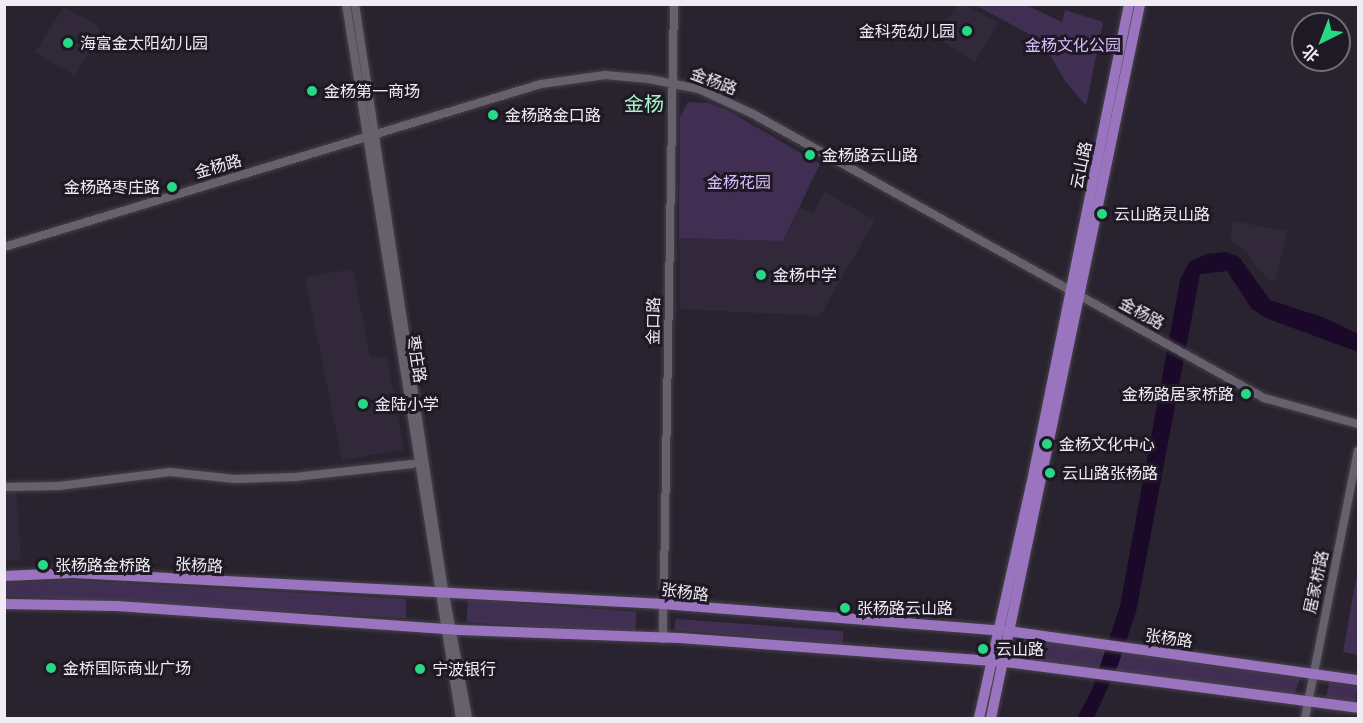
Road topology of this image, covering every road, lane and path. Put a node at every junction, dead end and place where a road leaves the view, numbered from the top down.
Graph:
1 (346, 4) edge
2 (355, 4) edge
3 (674, 4) edge
4 (1129, 4) edge
5 (1140, 4) edge
6 (672, 82) junction
7 (370, 135) junction
8 (4, 247) edge
9 (1075, 293) junction
10 (1359, 424) edge
11 (1359, 451) edge
12 (412, 464) dead end
13 (4, 487) edge
14 (4, 576) edge
15 (441, 591) junction
16 (4, 604) edge
17 (663, 604) junction
18 (449, 629) junction
19 (1004, 632) junction
20 (663, 639) junction
21 (992, 662) junction
22 (1006, 662) junction
23 (1312, 674) junction
24 (1359, 680) edge
25 (1309, 700) junction
26 (1359, 708) edge
27 (460, 718) edge
28 (468, 718) edge
29 (979, 718) edge
30 (991, 718) edge
31 (1305, 718) edge

1 - 7 street, 枣庄路
2 - 7 street, 枣庄路
3 - 6 street, 金口路
4 - 9 main road, 云山路
5 - 9 main road, 云山路
6 - 7 street, 金杨路
6 - 9 street, 金杨路
6 - 17 street, 金口路
7 - 8 street, 金杨路
7 - 15 street, 枣庄路
9 - 10 street, 金杨路
9 - 19 main road, 云山路
11 - 23 street, 居家桥路
12 - 13 street
14 - 15 main road, 张杨路
15 - 17 main road, 张杨路
15 - 18 street, 枣庄路
16 - 18 main road
17 - 19 main road, 张杨路
17 - 20 street, 金口路
18 - 20 main road
18 - 27 street, 枣庄路
18 - 28 street, 枣庄路
19 - 21 main road, 云山路
19 - 22 main road, 云山路
19 - 23 main road, 张杨路
20 - 21 main road
21 - 22 main road
21 - 29 main road, 云山路
22 - 25 main road
22 - 30 main road, 云山路
23 - 24 main road, 张杨路
23 - 25 street, 居家桥路
25 - 26 main road
25 - 31 street, 居家桥路

